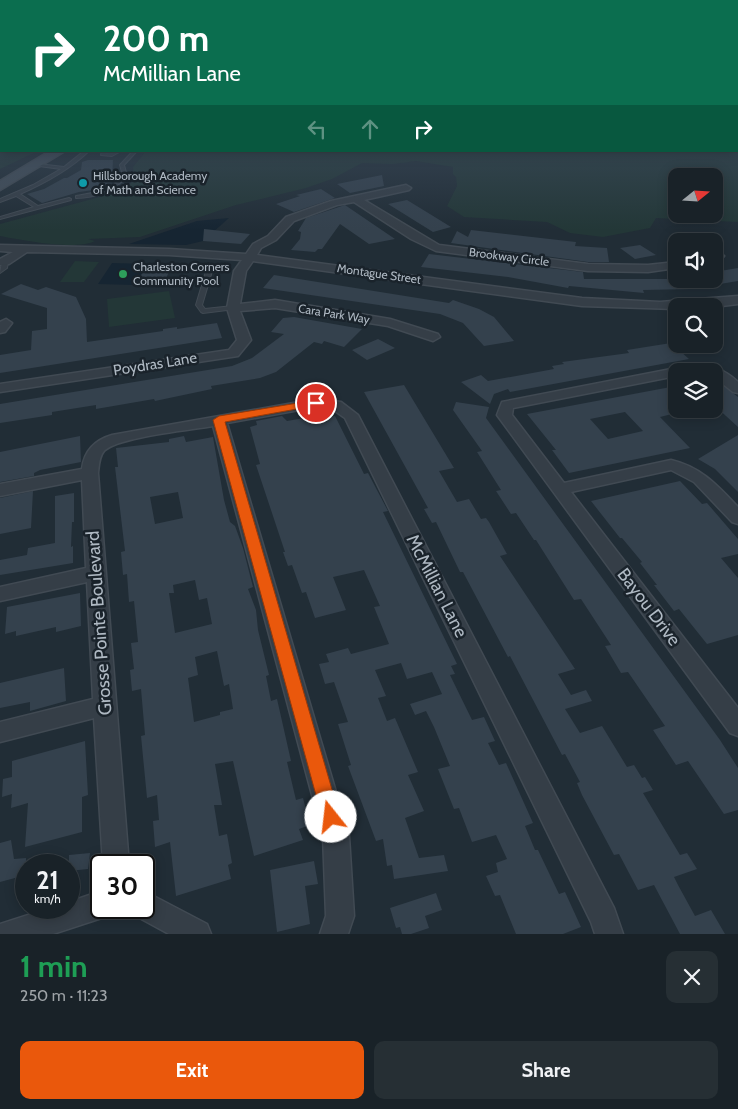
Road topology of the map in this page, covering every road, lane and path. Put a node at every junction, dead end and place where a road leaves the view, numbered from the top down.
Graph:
1 (42, 152) edge
2 (50, 152) edge
3 (57, 152) edge
4 (86, 152) edge
5 (103, 152) edge
6 (116, 152) edge
7 (134, 152) edge
8 (39, 164) junction
9 (63, 168) junction
10 (0, 177) edge
11 (0, 186) edge
12 (406, 188) dead end
13 (18, 194) junction
14 (78, 197) dead end
15 (69, 199) dead end
16 (356, 199) junction
17 (0, 201) edge
18 (38, 208) junction
19 (0, 218) edge
20 (272, 238) junction
21 (0, 242) edge
22 (0, 248) edge
23 (22, 248) junction
24 (249, 257) junction
25 (265, 259) junction
26 (2, 265) edge
27 (668, 266) edge
28 (210, 268) dead end
29 (240, 281) junction
30 (738, 300) edge
31 (233, 308) junction
32 (433, 337) dead end
33 (668, 373) edge
34 (723, 376) edge
35 (0, 388) edge
36 (738, 389) edge
37 (219, 420) junction
38 (160, 430) joint
39 (90, 473) junction
40 (560, 488) junction
41 (0, 490) edge
42 (738, 518) edge
43 (95, 573) junction
44 (0, 594) edge
45 (104, 706) junction
46 (738, 726) edge
47 (0, 732) edge
48 (115, 854) edge
49 (90, 909) edge
50 (155, 911) edge
51 (10, 934) edge
52 (197, 934) edge
53 (334, 934) edge
54 (609, 934) edge

1 - 10 street
2 - 8 street
3 - 8 street
4 - 9 lane
5 - 6 lane
7 - 14 lane
8 - 9 lane
8 - 11 street
9 - 13 lane
12 - 16 street
13 - 17 lane
13 - 18 lane
15 - 18 lane
16 - 20 street
16 - 27 street, Brookway Circle
18 - 19 lane
20 - 24 street
20 - 25 street
21 - 23 street, Montague Street
22 - 23 street, Montague Street
23 - 24 street, Montague Street
23 - 26 street
24 - 25 street, Montague Street
24 - 29 street
25 - 29 street
25 - 30 street, Montague Street
28 - 31 lane
29 - 31 street
31 - 32 street, Cara Park Way
31 - 35 street, Poydras Lane
33 - 40 street, Bayou Drive
34 - 36 street, Bayou Drive
37 - 38 street, McMillian Lane
37 - 53 street
37 - 54 street, McMillian Lane
38 - 39 street, Grosse Pointe Boulevard
39 - 41 street
39 - 43 street, Grosse Pointe Boulevard
40 - 42 street
40 - 46 street, Bayou Drive
43 - 44 street
43 - 45 street, Grosse Pointe Boulevard
45 - 47 street
45 - 48 street, Grosse Pointe Boulevard
49 - 51 street
50 - 52 street

